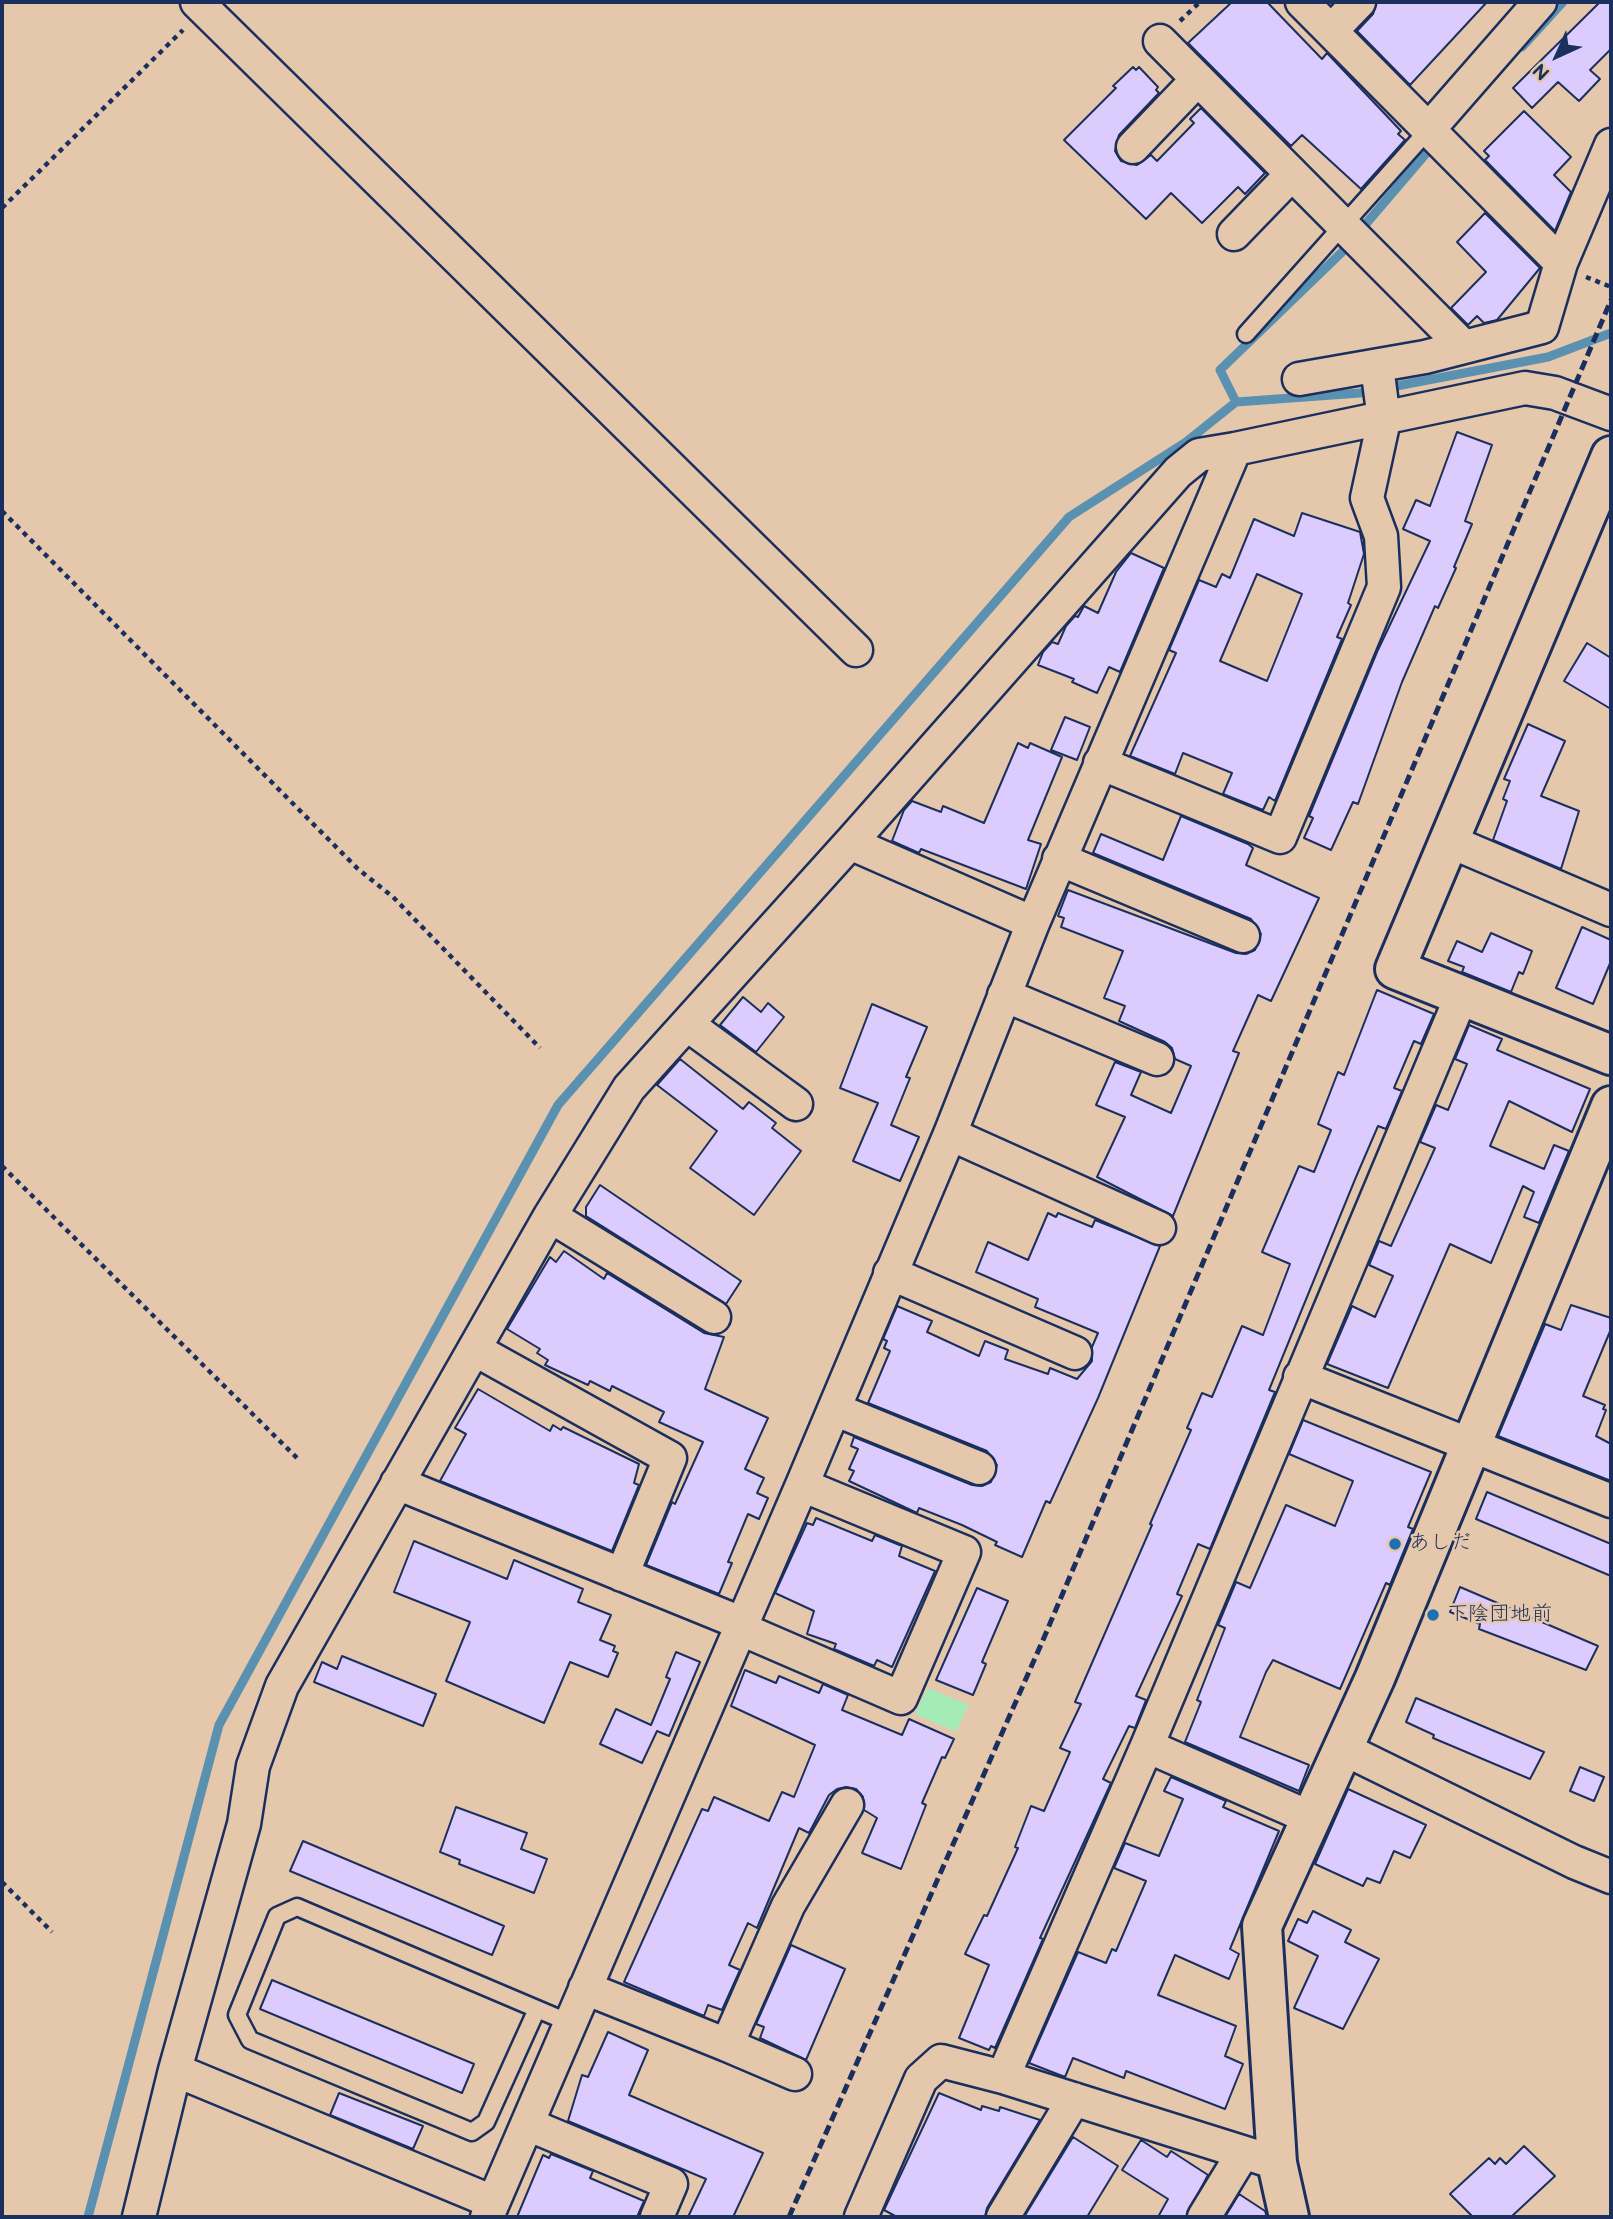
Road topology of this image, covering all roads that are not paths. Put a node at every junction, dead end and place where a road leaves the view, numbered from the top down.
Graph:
1 (1303, 2) edge
2 (1359, 2) edge
3 (1540, 2) edge
4 (201, 5) edge
5 (1331, 31) junction
6 (1160, 41) dead end
7 (1198, 79) junction
8 (1429, 129) junction
9 (1611, 145) edge
10 (1133, 146) dead end
11 (1292, 174) junction
12 (1234, 234) dead end
13 (1353, 236) junction
14 (1575, 270) junction
15 (1246, 334) dead end
16 (1464, 347) junction
17 (1377, 372) junction
18 (1299, 379) dead end
19 (1611, 414) edge
20 (1384, 415) junction
21 (1235, 449) junction
22 (1611, 456) edge
23 (856, 650) dead end
24 (1100, 763) junction
25 (1449, 841) junction
26 (850, 844) junction
27 (1059, 859) junction
28 (1611, 910) edge
29 (1032, 923) junction
30 (1243, 936) dead end
31 (1004, 995) junction
32 (1461, 997) junction
33 (688, 1025) junction
34 (1611, 1055) edge
35 (1157, 1059) dead end
36 (796, 1104) dead end
37 (1611, 1106) edge
38 (950, 1134) junction
39 (550, 1216) junction
40 (1159, 1228) dead end
41 (890, 1273) junction
42 (714, 1317) dead end
43 (474, 1349) junction
44 (1075, 1353) dead end
45 (1300, 1377) junction
46 (834, 1409) junction
47 (1473, 1446) junction
48 (979, 1468) dead end
49 (397, 1483) junction
50 (802, 1485) junction
51 (1611, 1501) edge
52 (622, 1575) junction
53 (740, 1626) junction
54 (1147, 1746) junction
55 (1342, 1748) junction
56 (847, 1805) dead end
57 (1311, 1818) junction
58 (1611, 1877) edge
59 (585, 1988) junction
60 (537, 2009) junction
61 (570, 2023) junction
62 (727, 2045) junction
63 (175, 2070) junction
64 (794, 2074) dead end
65 (1003, 2077) junction
66 (1074, 2099) junction
67 (527, 2124) junction
68 (1260, 2158) junction
69 (490, 2209) edge
70 (139, 2217) edge
71 (657, 2217) edge
72 (861, 2217) edge
73 (1003, 2217) edge
74 (1204, 2217) edge
75 (1289, 2217) edge

1 - 5 street
2 - 5 street
3 - 8 street
4 - 23 street
5 - 8 street
6 - 7 street
7 - 10 street
7 - 11 street
8 - 13 lane
8 - 14 street
9 - 14 street
11 - 12 street
11 - 13 street
13 - 15 lane
13 - 16 street
14 - 16 street
16 - 17 street
17 - 18 street
17 - 20 street
19 - 20 street
20 - 21 street
20 - 24 street
21 - 24 street
21 - 26 street
22 - 25 street
24 - 27 street
25 - 28 street
25 - 32 street
26 - 29 street
26 - 33 street
27 - 29 street
27 - 30 street
29 - 31 street
31 - 35 street
31 - 38 street
32 - 34 street
32 - 45 street
33 - 36 street
33 - 39 street
37 - 47 street
38 - 40 street
38 - 41 street
39 - 42 street
39 - 43 street
41 - 44 street
41 - 46 street
43 - 49 street
43 - 52 street
45 - 47 street
45 - 54 street
46 - 48 street
46 - 50 street
47 - 51 street
47 - 55 street
49 - 52 street
49 - 63 street
50 - 53 street
50 - 53 street
52 - 53 street
53 - 59 street
54 - 57 street
54 - 65 street
55 - 57 street
55 - 58 street
56 - 62 street
57 - 68 street
59 - 61 street
59 - 62 street
60 - 60 lane
60 - 61 lane
61 - 67 street
62 - 64 street
63 - 69 street
63 - 70 street
65 - 66 street
65 - 72 street
66 - 68 street
66 - 73 street
67 - 69 street
67 - 71 street
68 - 74 street
68 - 75 street

